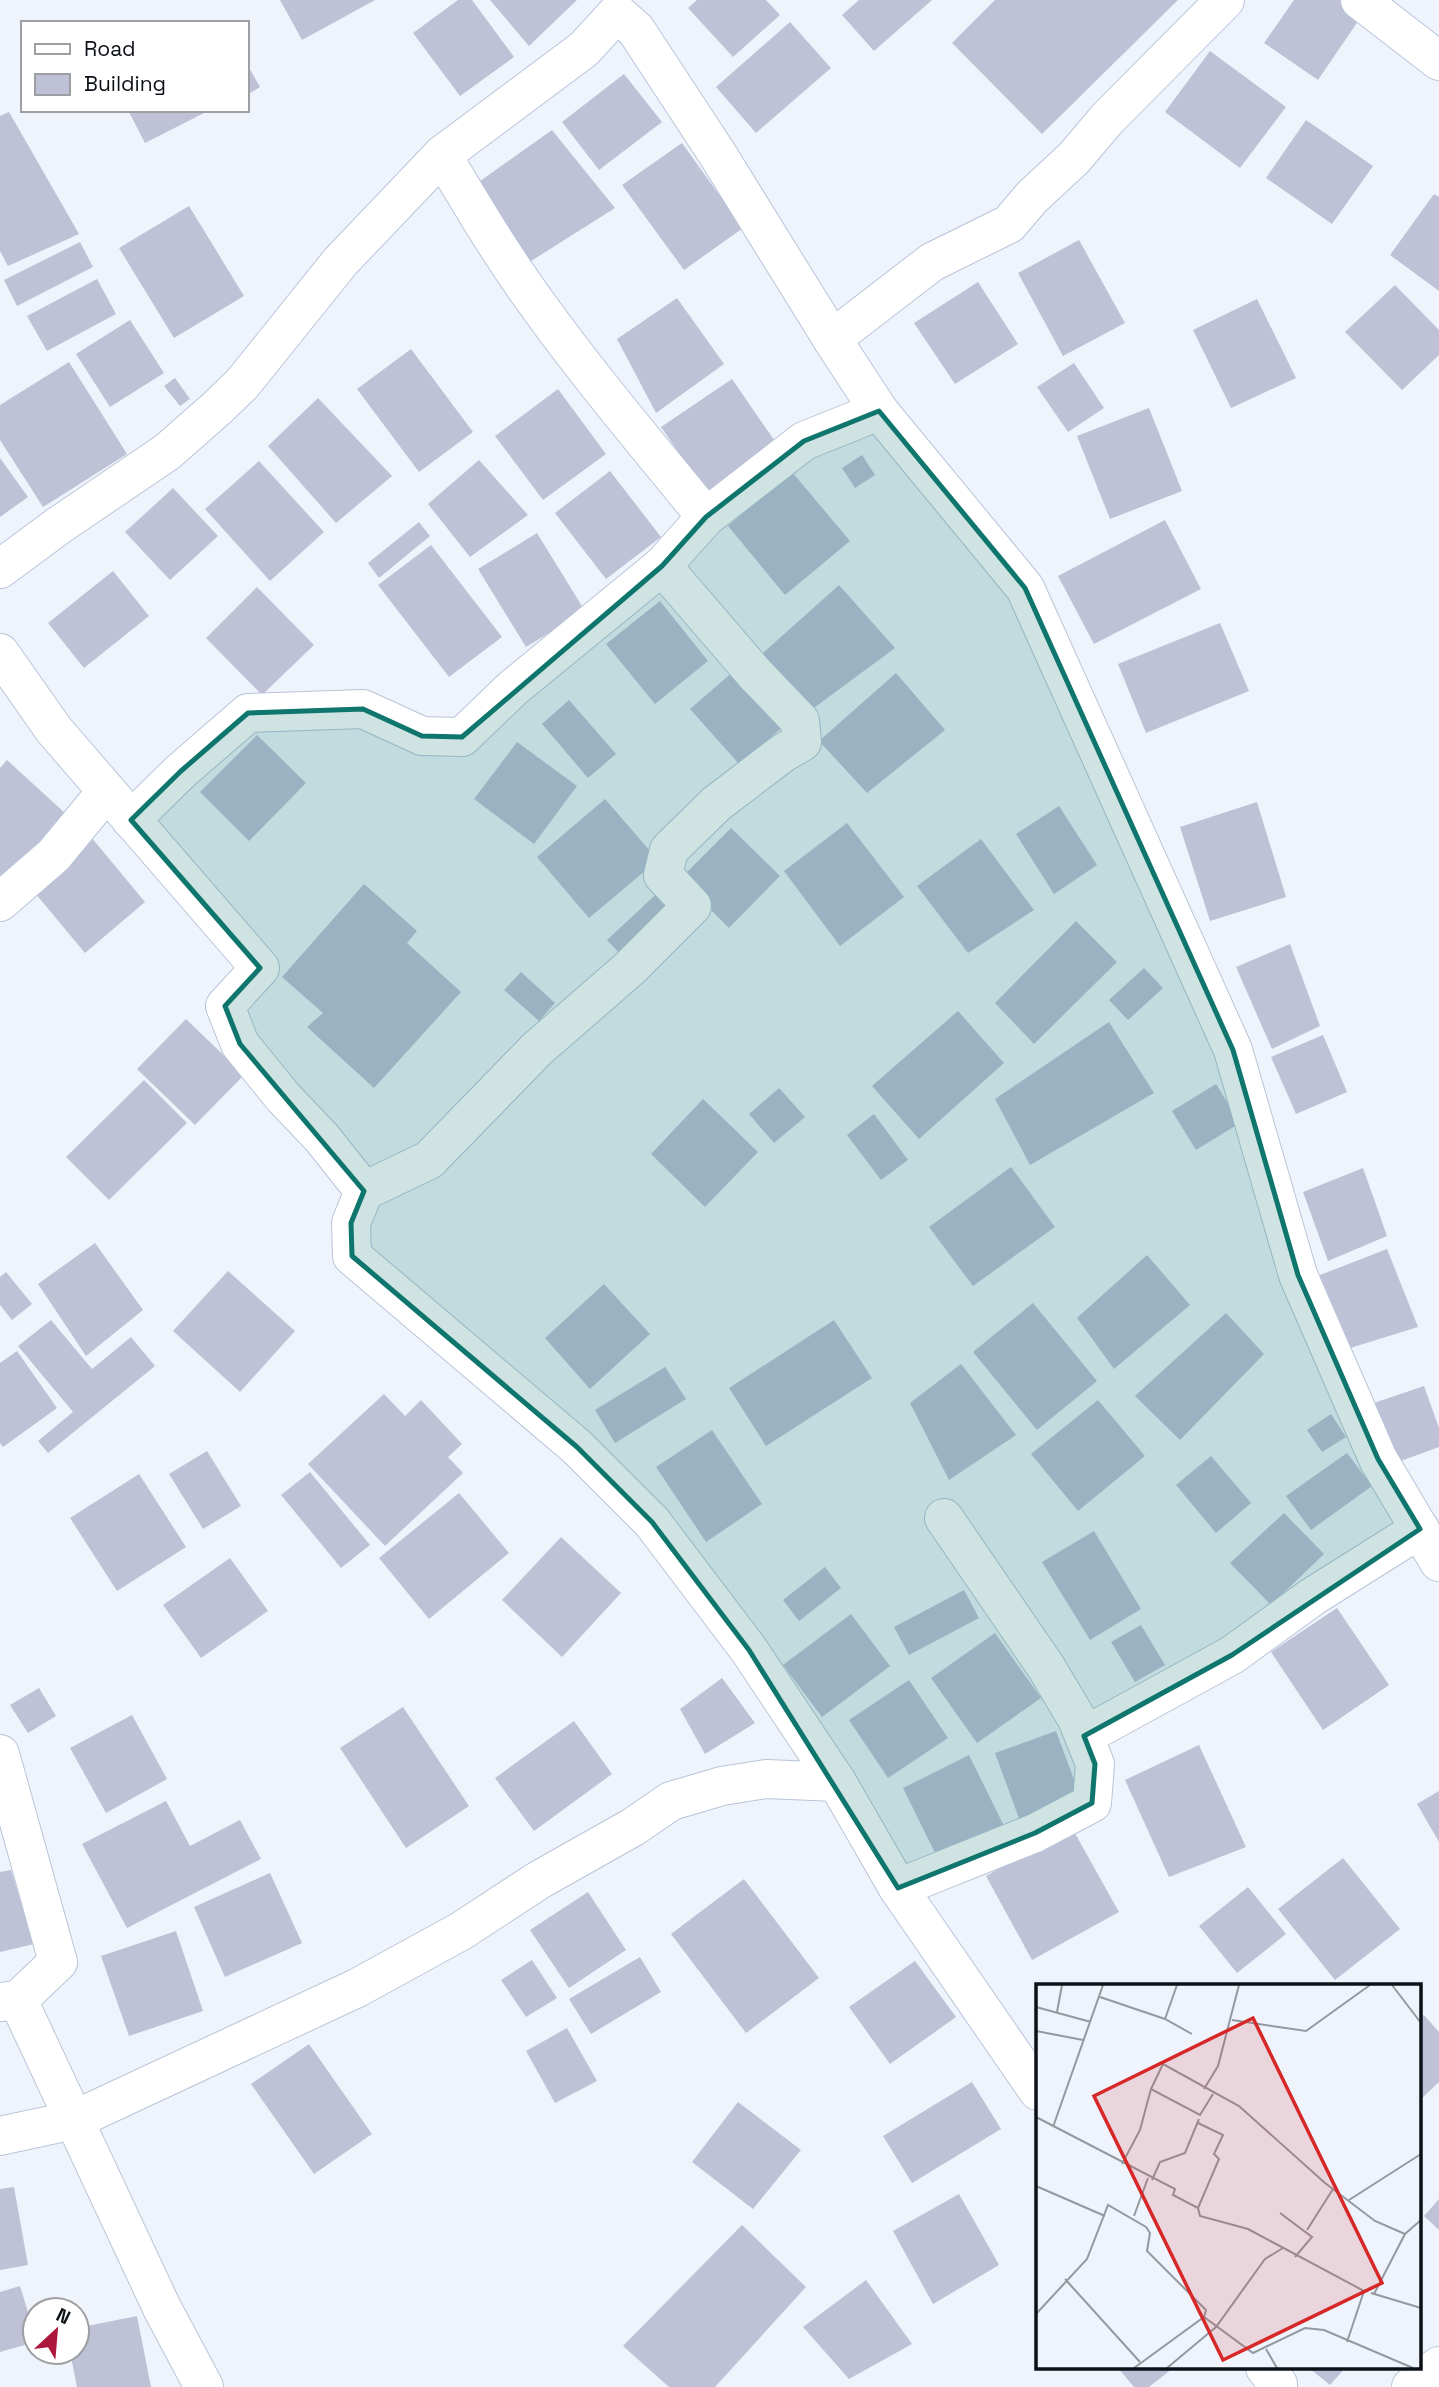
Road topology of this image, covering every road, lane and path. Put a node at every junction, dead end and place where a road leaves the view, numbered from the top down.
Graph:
1 (1225, 0) edge
2 (1360, 0) edge
3 (623, 6) edge
4 (1439, 61) edge
5 (442, 155) junction
6 (832, 339) junction
7 (879, 411) junction
8 (706, 517) junction
9 (662, 566) junction
10 (0, 569) edge
11 (0, 653) edge
12 (106, 792) junction
13 (131, 820) junction
14 (0, 902) edge
15 (364, 1191) junction
16 (944, 1518) dead end
17 (1420, 1529) junction
18 (1439, 1562) edge
19 (1084, 1736) junction
20 (0, 1754) edge
21 (836, 1782) junction
22 (898, 1888) junction
23 (9, 2001) edge
24 (1036, 2088) edge
25 (74, 2120) junction
26 (0, 2136) edge
27 (1439, 2366) edge
28 (204, 2387) edge
29 (1411, 2387) edge

1 - 6 street
2 - 4 street
3 - 5 street
3 - 6 street
5 - 8 street
5 - 10 street
6 - 7 street
7 - 8 street
7 - 17 street
8 - 9 street
9 - 13 street
9 - 15 street
11 - 12 street
12 - 13 street
12 - 14 street
13 - 15 street
15 - 21 street
16 - 19 street
17 - 18 street
17 - 19 street
19 - 22 street
20 - 23 street
21 - 22 street
21 - 25 street
22 - 24 street
23 - 25 street
25 - 26 street
25 - 28 street
27 - 29 street

